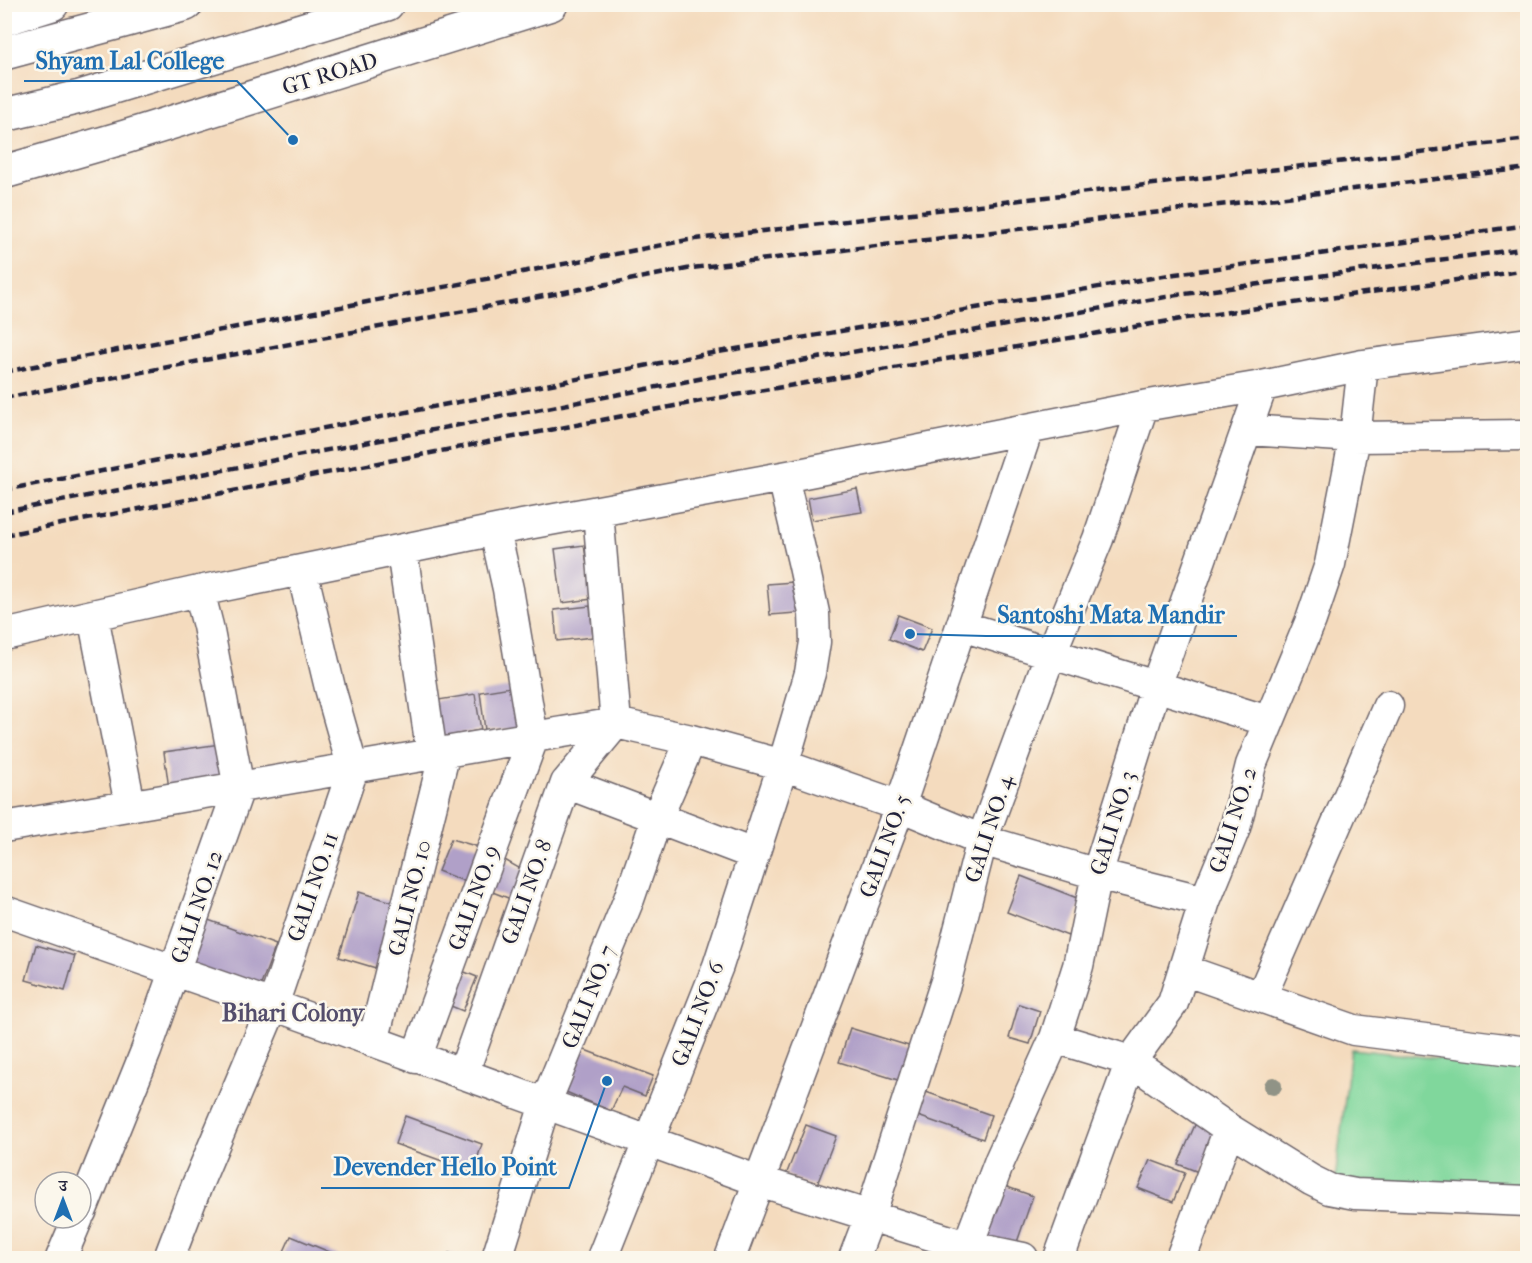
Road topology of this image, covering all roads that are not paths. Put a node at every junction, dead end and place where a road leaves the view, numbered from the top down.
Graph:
1 (52, 4) edge
2 (186, 4) edge
3 (387, 4) edge
4 (551, 4) edge
5 (4, 19) edge
6 (4, 53) edge
7 (4, 115) edge
8 (4, 172) edge
9 (1527, 343) edge
10 (1363, 365) junction
11 (1262, 386) junction
12 (1143, 406) junction
13 (1028, 429) junction
14 (1247, 430) junction
15 (1527, 435) edge
16 (1355, 437) junction
17 (783, 477) junction
18 (597, 512) junction
19 (495, 531) junction
20 (402, 551) junction
21 (302, 571) junction
22 (199, 591) junction
23 (93, 616) junction
24 (962, 626) junction
25 (4, 635) edge
26 (1050, 655) junction
27 (1156, 686) junction
28 (1388, 706) dead end
29 (1268, 721) junction
30 (616, 723) junction
31 (532, 738) junction
32 (691, 740) junction
33 (438, 754) junction
34 (783, 765) junction
35 (353, 769) junction
36 (566, 783) junction
37 (239, 788) junction
38 (130, 805) junction
39 (900, 806) junction
40 (657, 818) junction
41 (4, 827) edge
42 (982, 840) junction
43 (753, 854) junction
44 (1097, 874) junction
45 (1205, 901) junction
46 (4, 911) edge
47 (1184, 970) junction
48 (175, 971) junction
49 (1261, 997) junction
50 (273, 1005) junction
51 (1055, 1038) junction
52 (373, 1042) junction
53 (1527, 1052) edge
54 (416, 1058) junction
55 (1131, 1061) junction
56 (463, 1074) junction
57 (545, 1104) junction
58 (1229, 1129) junction
59 (648, 1141) junction
60 (759, 1181) junction
61 (93, 1182) edge
62 (1527, 1201) edge
63 (870, 1216) junction
64 (73, 1230) edge
65 (964, 1252) edge
66 (61, 1258) edge
67 (169, 1258) edge
68 (497, 1258) edge
69 (602, 1258) edge
70 (730, 1258) edge
71 (854, 1258) edge
72 (1023, 1258) edge
73 (1059, 1258) edge
74 (1180, 1258) edge

1 - 5 main road
2 - 6 main road
3 - 7 main road
4 - 8 main road, GT ROAD
9 - 10 street
10 - 11 street
10 - 16 street, GALI NO. 2
11 - 12 street
11 - 14 street, GALI NO. 3
12 - 13 street
12 - 26 street, GALI NO. 4
13 - 17 street
13 - 24 street, GALI NO. 5
14 - 16 street
14 - 27 street, GALI NO. 3
15 - 16 street
16 - 29 street, GALI NO. 2
17 - 18 street
17 - 34 street, GALI NO. 6
18 - 19 street
18 - 30 street
19 - 20 street
19 - 31 street
20 - 21 street
20 - 33 street
21 - 22 street
21 - 35 street
22 - 23 street
22 - 37 street
23 - 25 street
23 - 38 street
24 - 26 street
24 - 39 street, GALI NO. 5
26 - 27 street
26 - 42 street, GALI NO. 4
27 - 29 street
27 - 44 street, GALI NO. 3
28 - 49 street
29 - 45 street, GALI NO. 2
30 - 31 street
30 - 32 street
30 - 36 street, GALI NO. 8
31 - 33 street
31 - 54 street, GALI NO. 9
32 - 34 street
32 - 40 street, GALI NO. 7
33 - 35 street
33 - 52 street, GALI NO. 10
34 - 39 street
34 - 43 street, GALI NO. 6
35 - 37 street
35 - 50 street, GALI NO. 11
36 - 40 street
36 - 56 street, GALI NO. 8
37 - 38 street
37 - 48 street, GALI NO. 12
38 - 41 street
39 - 42 street
39 - 60 street, GALI NO. 5
40 - 43 street
40 - 57 street, GALI NO. 7
42 - 44 street
42 - 63 street, GALI NO. 4
43 - 59 street, GALI NO. 6
44 - 45 street
44 - 51 street, GALI NO. 3
45 - 47 street, GALI NO. 2
46 - 48 street
47 - 49 street
47 - 55 street, GALI NO. 2
48 - 50 street
48 - 61 street, GALI NO. 12
49 - 53 street
50 - 52 street
50 - 67 street, GALI NO. 11
51 - 55 street
51 - 65 street, GALI NO. 3
52 - 54 street
54 - 56 street
55 - 58 street
55 - 73 street, GALI NO. 2
56 - 57 street
57 - 59 street
57 - 68 street, GALI NO. 7
58 - 62 street
58 - 74 street
59 - 60 street
59 - 69 street, GALI NO. 6
60 - 63 street
60 - 70 street, GALI NO. 5
63 - 65 street
63 - 71 street, GALI NO. 4
64 - 66 street
65 - 72 street

